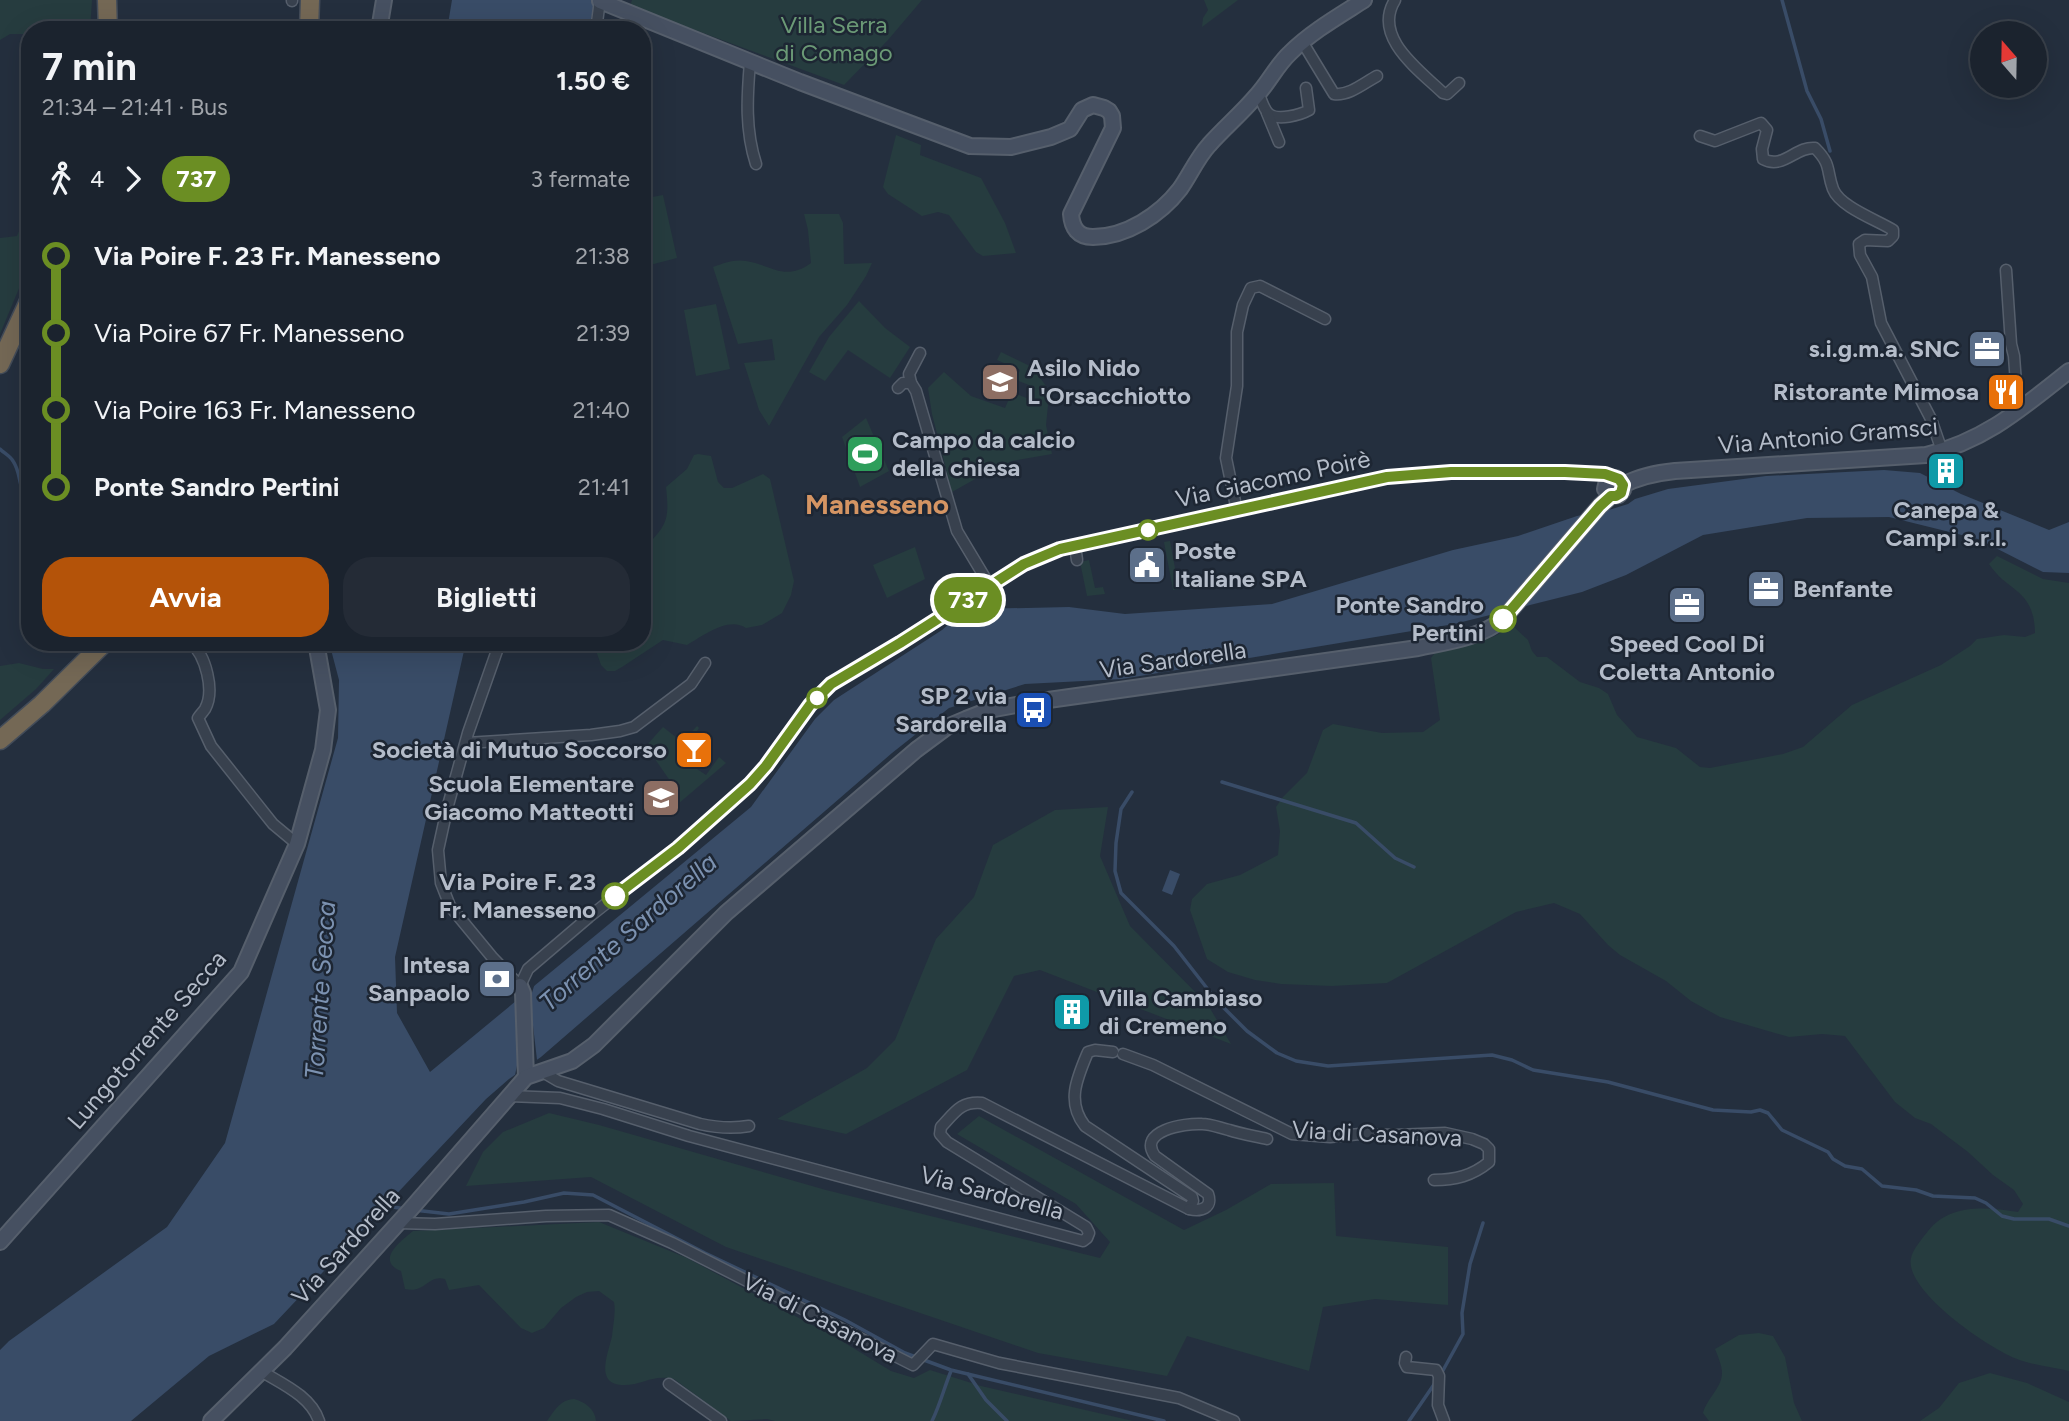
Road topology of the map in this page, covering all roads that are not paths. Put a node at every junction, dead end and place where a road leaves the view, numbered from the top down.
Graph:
1 (107, 0) edge
2 (310, 0) edge
3 (384, 0) edge
4 (600, 0) edge
5 (1363, 0) edge
6 (1395, 0) edge
7 (108, 21) edge
8 (309, 21) edge
9 (380, 21) edge
10 (597, 21) edge
11 (1303, 43) junction
12 (751, 62) junction
13 (1377, 76) dead end
14 (1458, 83) dead end
15 (1306, 88) dead end
16 (1259, 94) junction
17 (1267, 113) junction
18 (1700, 136) dead end
19 (1279, 142) dead end
20 (756, 164) dead end
21 (2006, 270) dead end
22 (21, 318) edge
23 (1325, 319) dead end
24 (920, 353) dead end
25 (0, 364) edge
26 (2069, 371) edge
27 (911, 383) junction
28 (898, 388) dead end
29 (2018, 411) junction
30 (1942, 451) junction
31 (1675, 471) joint
32 (1618, 481) junction
33 (1237, 511) junction
34 (1075, 546) junction
35 (1077, 560) dead end
36 (990, 586) junction
37 (96, 651) edge
38 (198, 651) edge
39 (318, 651) edge
40 (497, 651) edge
41 (705, 663) dead end
42 (0, 740) edge
43 (466, 743) junction
44 (297, 844) junction
45 (521, 989) junction
46 (531, 1072) junction
47 (509, 1096) junction
48 (749, 1126) dead end
49 (1267, 1139) dead end
50 (1434, 1180) dead end
51 (1189, 1209) junction
52 (398, 1223) junction
53 (0, 1242) edge
54 (1406, 1357) dead end
55 (261, 1371) junction
56 (669, 1384) dead end
57 (211, 1421) edge
58 (319, 1421) edge
59 (721, 1421) edge
60 (1234, 1421) edge
61 (1444, 1421) edge

1 - 7 highway
2 - 8 highway
3 - 9 main road
4 - 10 street
4 - 12 main road
5 - 11 main road
6 - 14 street
11 - 13 street
11 - 16 main road
12 - 16 main road
12 - 20 street
15 - 17 street
16 - 17 street
17 - 19 street
18 - 30 street
21 - 29 street
22 - 25 highway
23 - 33 street
24 - 27 street
26 - 29 main road, Via Antonio Gramsci
27 - 28 street
27 - 36 street
29 - 30 main road, Via Antonio Gramsci
30 - 31 main road, Via Antonio Gramsci
31 - 32 main road, Via Giacomo Poirè
32 - 33 street, Via Giacomo Poirè
32 - 46 main road, Via Sardorella
33 - 34 street, Via Giacomo Poirè
34 - 35 street
34 - 36 street, Via Giacomo Poirè
36 - 45 street, Via Giacomo Poirè
37 - 42 highway
38 - 44 street
39 - 44 main road, Lungotorrente Secca
40 - 43 street
41 - 43 street
43 - 45 street
44 - 53 main road, Lungotorrente Secca
45 - 46 main road
46 - 47 main road, Via Sardorella
46 - 48 street
47 - 51 street, Via Sardorella
47 - 52 main road, Via Sardorella
49 - 51 street
50 - 51 street, Via di Casanova
52 - 55 main road, Via Sardorella
52 - 60 street, Via di Casanova
54 - 61 street
55 - 57 main road, Via Sardorella
55 - 58 street
56 - 59 street

